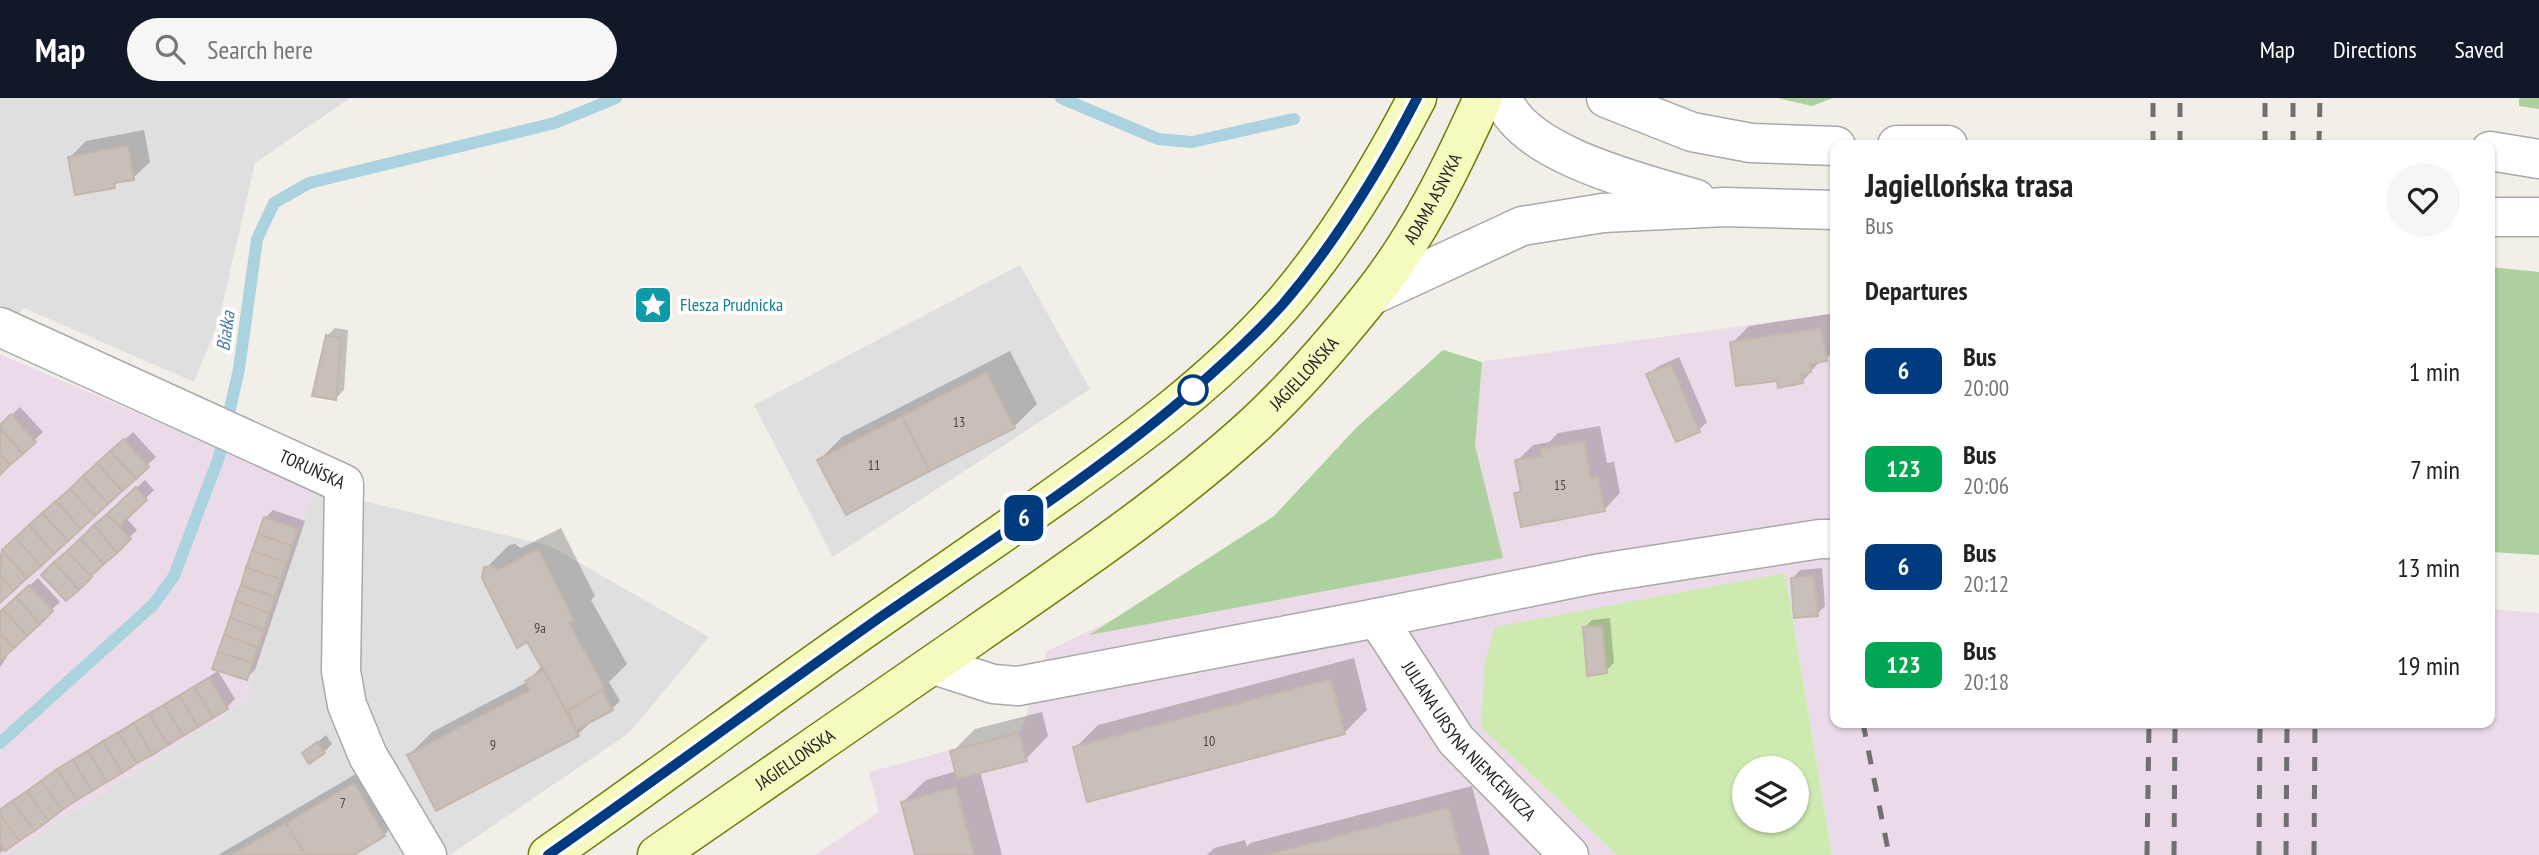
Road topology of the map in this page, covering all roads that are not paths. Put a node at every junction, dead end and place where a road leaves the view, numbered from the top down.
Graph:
1 (1417, 98) edge
2 (1483, 98) edge
3 (1503, 98) edge
4 (1606, 98) edge
5 (1641, 107) edge
6 (1830, 146) edge
7 (2495, 152) edge
8 (2539, 159) edge
9 (1725, 207) junction
10 (1830, 209) edge
11 (2495, 217) edge
12 (2539, 217) edge
13 (1371, 296) junction
14 (0, 327) edge
15 (1830, 539) edge
16 (1377, 618) junction
17 (934, 665) junction
18 (426, 855) edge
19 (548, 855) edge
20 (657, 855) edge
21 (1569, 855) edge

1 - 19 main road
2 - 13 main road, ADAMA ASNYKA
3 - 9 street, JAGIELLOŃSKA
4 - 5 street
5 - 6 street
7 - 8 street
9 - 10 street, JAGIELLOŃSKA
9 - 13 street, JAGIELLOŃSKA
11 - 12 street
13 - 17 main road, JAGIELLOŃSKA
14 - 18 street, TORUŃSKA
15 - 16 street
16 - 17 street
16 - 21 street, JULIANA URSYNA NIEMCEWICZA
17 - 20 main road, JAGIELLOŃSKA

